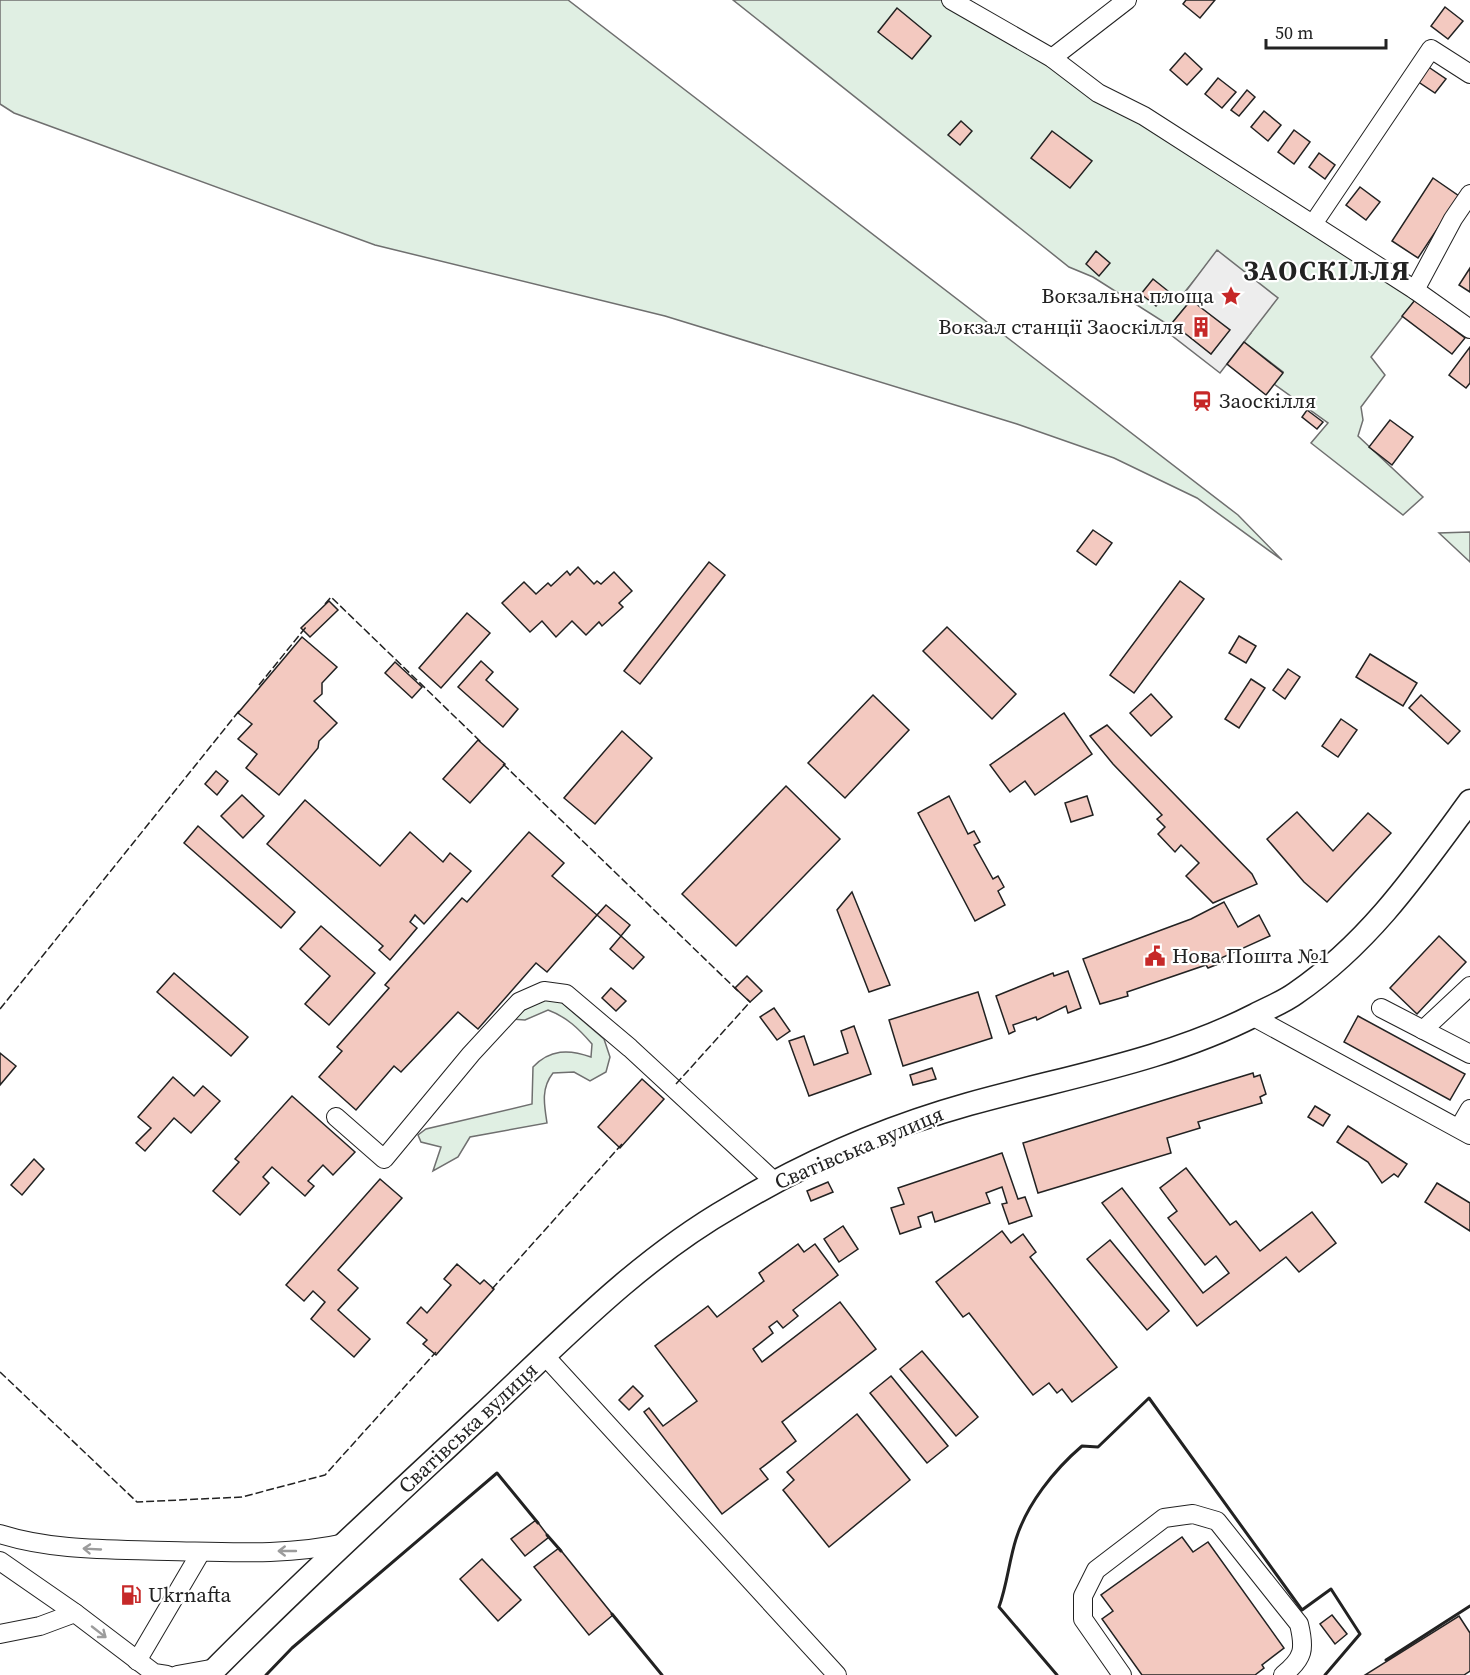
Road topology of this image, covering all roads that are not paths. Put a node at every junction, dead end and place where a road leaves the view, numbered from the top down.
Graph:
1 (951, 0) edge
2 (1127, 0) edge
3 (1052, 58) junction
4 (1470, 74) edge
5 (1470, 194) edge
6 (1313, 224) junction
7 (1415, 290) junction
8 (1470, 329) edge
9 (1468, 803) edge
10 (1470, 986) edge
11 (1381, 1008) dead end
12 (1252, 1016) junction
13 (1423, 1030) junction
14 (1470, 1054) edge
15 (1470, 1109) edge
16 (336, 1117) dead end
17 (1464, 1131) edge
18 (775, 1182) junction
19 (545, 1356) junction
20 (0, 1534) edge
21 (345, 1543) junction
22 (201, 1552) junction
23 (0, 1561) edge
24 (75, 1613) junction
25 (0, 1634) edge
26 (137, 1661) junction
27 (213, 1672) edge
28 (167, 1675) edge
29 (177, 1675) edge
30 (837, 1675) edge
31 (1122, 1675) edge
32 (1283, 1675) edge

1 - 3 street
2 - 3 street
3 - 6 street
4 - 6 street
5 - 7 street
6 - 7 street
7 - 8 street
9 - 12 main road, Сватівська вулиця
10 - 13 street
11 - 13 street
12 - 17 street
12 - 18 main road, Сватівська вулиця
13 - 14 street
15 - 17 street
16 - 18 street
18 - 19 main road, Сватівська вулиця
19 - 21 main road, Сватівська вулиця
19 - 30 street
22 -> 20 street
21 -> 22 street
21 - 27 main road, Сватівська вулиця
22 - 26 street
23 - 24 street
24 - 25 street
24 -> 26 street
26 - 28 street
27 - 29 street
31 - 32 street

